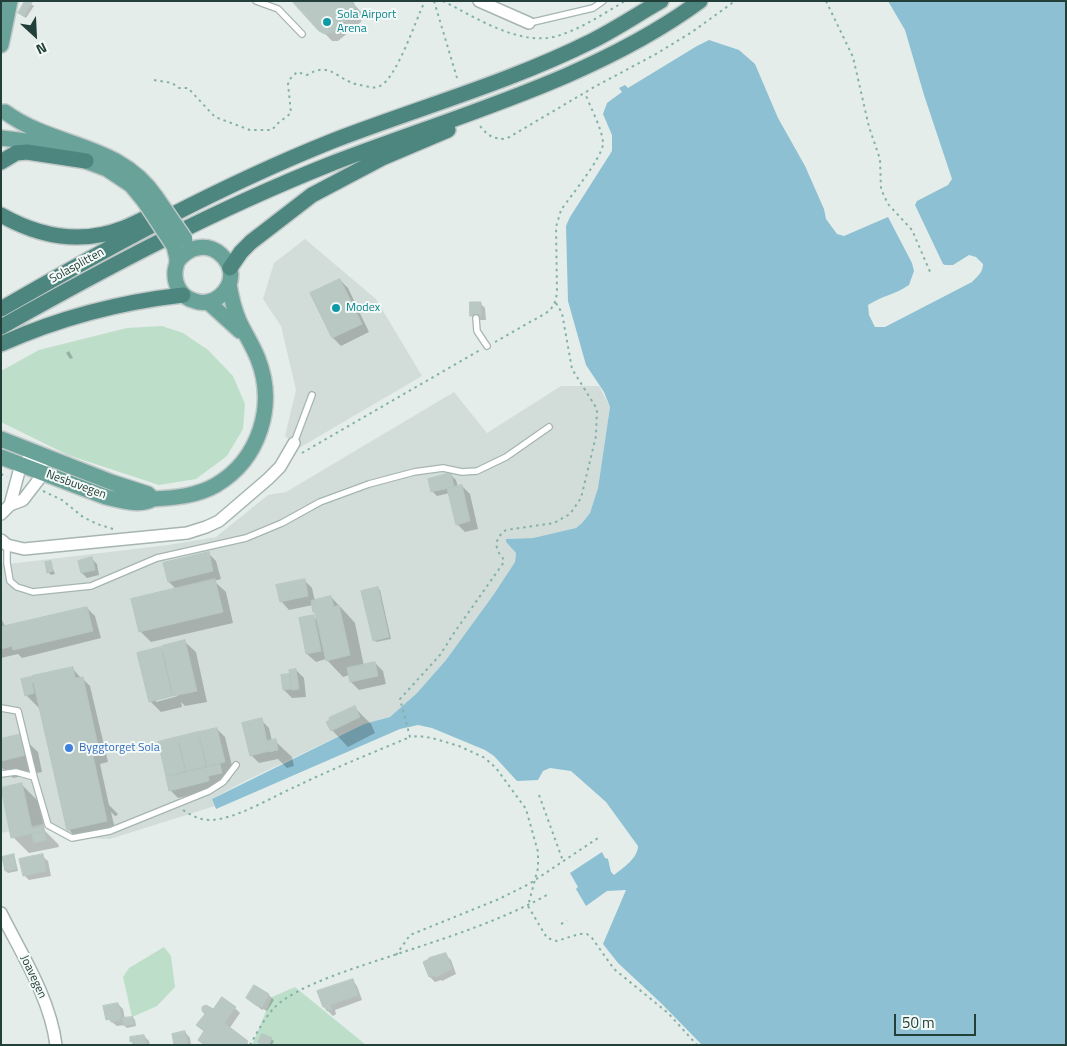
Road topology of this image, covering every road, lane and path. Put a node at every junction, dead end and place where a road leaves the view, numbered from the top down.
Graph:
1 (10, 1) edge
2 (256, 1) edge
3 (425, 1) edge
4 (434, 1) edge
5 (479, 1) edge
6 (603, 1) edge
7 (661, 1) edge
8 (700, 1) edge
9 (735, 1) edge
10 (826, 1) edge
11 (529, 23) joint
12 (302, 34) dead end
13 (1, 44) edge
14 (457, 78) dead end
15 (154, 80) dead end
16 (531, 90) junction
17 (584, 93) junction
18 (3, 108) edge
19 (480, 126) dead end
20 (1, 132) edge
21 (1, 138) edge
22 (1, 162) edge
23 (86, 162) junction
24 (233, 185) junction
25 (150, 199) junction
26 (1, 207) edge
27 (7, 218) edge
28 (185, 244) junction
29 (177, 262) junction
30 (230, 268) junction
31 (931, 274) dead end
32 (229, 284) junction
33 (184, 295) junction
34 (208, 302) junction
35 (556, 302) junction
36 (1, 309) edge
37 (476, 318) dead end
38 (1, 327) edge
39 (249, 340) junction
40 (1, 344) edge
41 (487, 346) junction
42 (312, 395) dead end
43 (549, 427) dead end
44 (1, 439) edge
45 (294, 443) joint
46 (40, 453) junction
47 (302, 453) dead end
48 (1, 457) edge
49 (21, 464) junction
50 (1, 474) edge
51 (43, 474) junction
52 (9, 478) dead end
53 (153, 499) junction
54 (10, 505) junction
55 (1, 514) edge
56 (4, 543) edge
57 (1, 708) edge
58 (410, 737) junction
59 (236, 765) dead end
60 (1, 774) edge
61 (34, 778) junction
62 (539, 795) dead end
63 (175, 804) junction
64 (598, 838) dead end
65 (563, 861) junction
66 (535, 881) junction
67 (547, 895) dead end
68 (528, 906) junction
69 (1, 913) edge
70 (567, 921) dead end
71 (562, 924) dead end
72 (396, 955) junction
73 (56, 1045) edge
74 (250, 1045) edge
75 (697, 1045) edge

1 - 13 main road
2 - 12 lane
3 - 15 path
4 - 14 path
5 - 11 street
6 - 11 lane
7 - 24 highway
8 - 16 highway
9 - 17 path
10 - 31 path
16 - 30 highway
16 - 38 highway, Solasplitten
17 - 19 path
17 - 35 path
18 - 20 main road
18 - 25 main road
21 - 23 main road
22 - 23 highway
23 - 25 main road
24 - 27 highway
24 - 36 highway, Solasplitten
25 - 28 main road, bridge
26 - 27 highway
28 - 29 main road
28 - 29 main road
28 - 30 main road
29 - 33 main road
30 - 32 main road
32 - 34 main road
32 - 39 main road, Nesbuvegen
33 - 34 main road
33 - 40 highway
34 - 39 main road
35 - 41 path
35 - 58 path
37 - 41 lane
39 - 53 main road, Nesbuvegen
41 - 47 path
42 - 45 lane
43 - 56 lane
44 - 46 main road
45 - 56 street
46 - 49 street
46 - 51 street
46 - 53 main road
48 - 49 main road, Nesbuvegen
49 - 51 main road, Nesbuvegen
49 - 54 street
50 - 52 path
51 - 53 main road, Nesbuvegen
51 - 54 street
54 - 55 street
57 - 61 lane
58 - 63 path
58 - 66 path
59 - 63 lane
60 - 61 lane
61 - 63 lane
62 - 65 path
64 - 65 path
65 - 66 path
66 - 68 path
66 - 72 path
67 - 68 path
68 - 72 path
68 - 75 path
69 - 73 street, Joavegen
70 - 71 path
72 - 74 path

